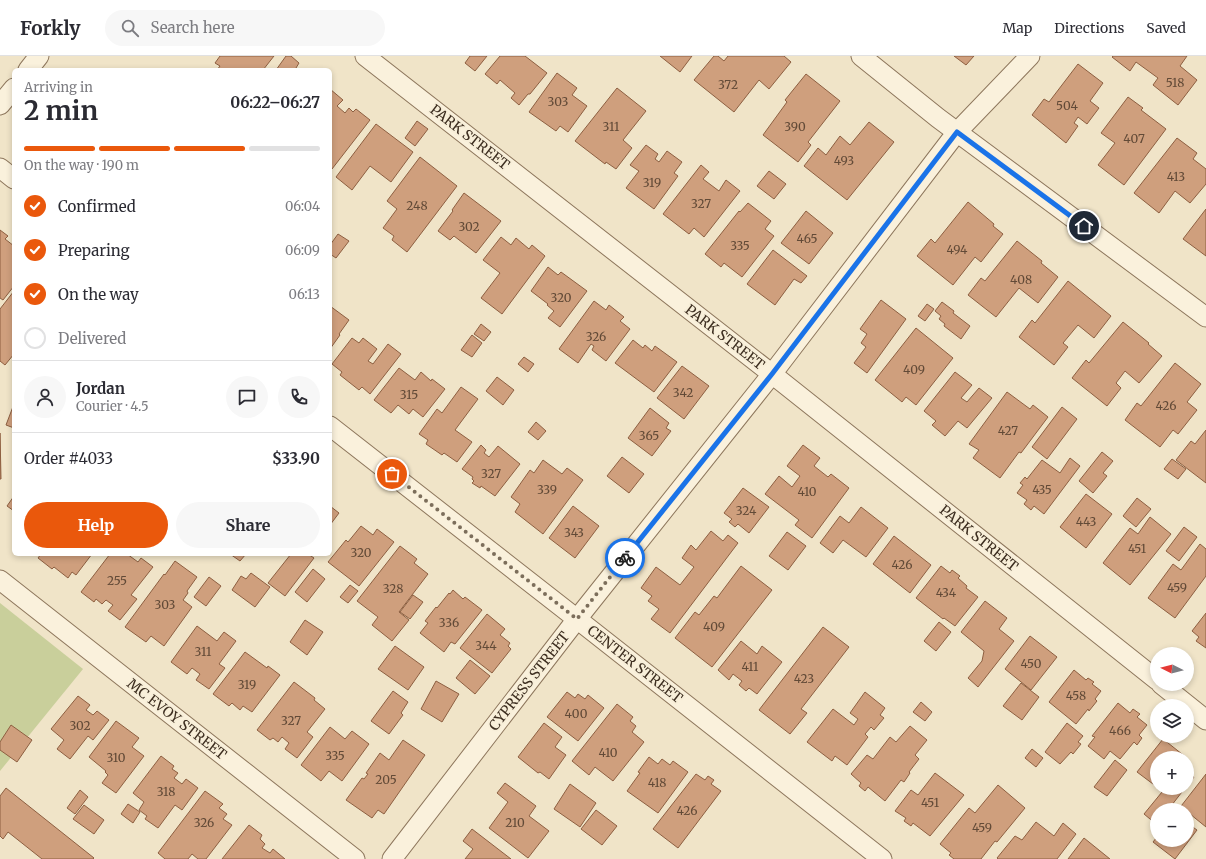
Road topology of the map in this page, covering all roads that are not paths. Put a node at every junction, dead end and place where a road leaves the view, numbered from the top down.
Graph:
1 (39, 56) edge
2 (365, 56) edge
3 (861, 56) edge
4 (1030, 56) edge
5 (30, 68) edge
6 (12, 90) edge
7 (0, 105) edge
8 (957, 132) junction
9 (0, 168) edge
10 (12, 177) edge
11 (1206, 317) edge
12 (772, 374) junction
13 (332, 428) edge
14 (0, 580) edge
15 (577, 619) junction
16 (1150, 674) edge
17 (1170, 691) edge
18 (1206, 720) edge
19 (354, 859) edge
20 (392, 859) edge
21 (882, 859) edge

1 - 5 street
2 - 12 street, PARK STREET
3 - 8 street
4 - 8 street, CYPRESS STREET
6 - 7 street
8 - 11 street
8 - 12 street, CYPRESS STREET
9 - 10 street
12 - 15 street, CYPRESS STREET
12 - 16 street, PARK STREET
13 - 15 street, CENTER STREET
14 - 19 street, MC EVOY STREET
15 - 20 street, CYPRESS STREET
15 - 21 street, CENTER STREET
17 - 18 street

